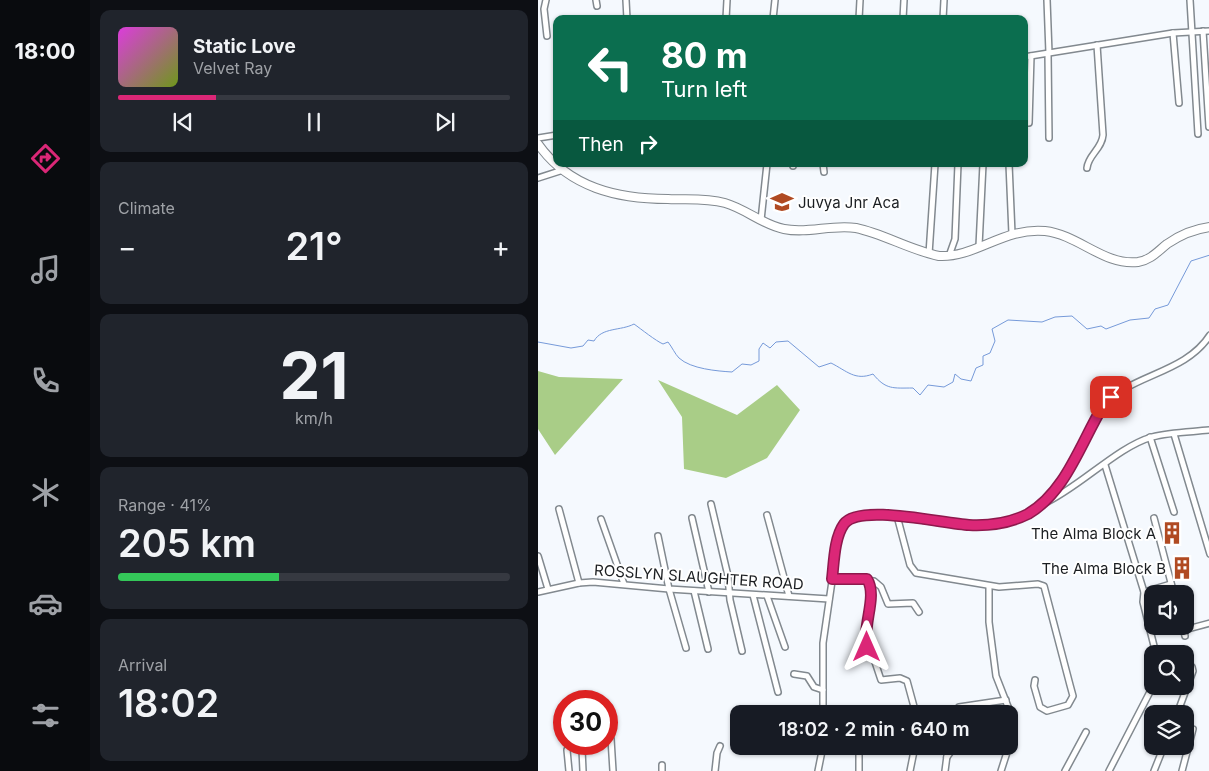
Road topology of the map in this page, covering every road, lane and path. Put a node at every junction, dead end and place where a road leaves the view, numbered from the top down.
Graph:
1 (546, 0) edge
2 (626, 0) edge
3 (727, 0) edge
4 (775, 0) edge
5 (860, 0) edge
6 (904, 0) edge
7 (944, 0) edge
8 (1047, 0) edge
9 (1190, 0) edge
10 (628, 15) edge
11 (726, 15) edge
12 (774, 15) edge
13 (859, 15) edge
14 (903, 15) edge
15 (943, 15) edge
16 (1193, 31) junction
17 (1203, 31) junction
18 (1210, 31) edge
19 (1174, 33) junction
20 (547, 36) dead end
21 (1097, 45) junction
22 (1049, 54) junction
23 (1028, 56) edge
24 (1031, 56) junction
25 (1179, 103) dead end
26 (1029, 124) dead end
27 (1208, 127) edge
28 (1198, 134) dead end
29 (553, 136) edge
30 (538, 138) edge
31 (1049, 138) dead end
32 (538, 144) edge
33 (553, 161) edge
34 (560, 167) edge
35 (767, 167) edge
36 (823, 167) edge
37 (935, 167) edge
38 (958, 167) edge
39 (983, 167) edge
40 (1009, 167) edge
41 (1087, 168) dead end
42 (563, 170) junction
43 (824, 172) dead end
44 (538, 178) edge
45 (761, 220) junction
46 (1210, 227) edge
47 (1012, 234) junction
48 (980, 246) junction
49 (929, 254) junction
50 (949, 257) junction
51 (1210, 335) edge
52 (1210, 430) edge
53 (1174, 434) junction
54 (1150, 437) junction
55 (1104, 465) junction
56 (711, 504) dead end
57 (1040, 505) junction
58 (560, 509) dead end
59 (1174, 512) dead end
60 (767, 514) dead end
61 (898, 516) junction
62 (692, 518) dead end
63 (1154, 518) dead end
64 (601, 519) dead end
65 (658, 536) dead end
66 (1210, 554) edge
67 (538, 556) edge
68 (832, 579) junction
69 (867, 579) junction
70 (579, 583) junction
71 (624, 584) junction
72 (1171, 584) joint
73 (1168, 585) edge
74 (990, 586) junction
75 (548, 589) junction
76 (669, 589) junction
77 (694, 591) junction
78 (538, 592) edge
79 (709, 592) junction
80 (1144, 592) joint
81 (730, 594) junction
82 (753, 595) junction
83 (767, 596) junction
84 (789, 596) junction
85 (829, 599) junction
86 (1144, 606) edge
87 (919, 612) dead end
88 (1210, 623) edge
89 (1194, 628) edge
90 (785, 647) dead end
91 (686, 648) dead end
92 (708, 648) dead end
93 (742, 651) dead end
94 (794, 674) dead end
95 (1036, 680) dead end
96 (823, 690) junction
97 (778, 692) dead end
98 (1148, 695) edge
99 (1006, 700) junction
100 (823, 705) edge
101 (914, 705) edge
102 (972, 705) edge
103 (1008, 705) edge
104 (1086, 732) dead end
105 (720, 746) dead end
106 (568, 755) edge
107 (582, 755) edge
108 (612, 755) edge
109 (821, 755) edge
110 (858, 755) edge
111 (913, 755) edge
112 (1006, 755) edge
113 (1160, 755) edge
114 (1186, 755) edge
115 (947, 757) edge
116 (568, 771) edge
117 (583, 771) edge
118 (613, 771) edge
119 (715, 771) edge
120 (818, 771) edge
121 (859, 771) edge
122 (910, 771) edge
123 (945, 771) edge
124 (1001, 771) edge
125 (1066, 771) edge
126 (1109, 771) edge
127 (1154, 771) edge
128 (1182, 771) edge

1 - 20 street
2 - 10 street
3 - 11 street
4 - 12 street
5 - 13 street
6 - 14 street
7 - 15 street
8 - 22 street
9 - 16 street
16 - 17 street
16 - 19 street
16 - 28 street
17 - 18 street
17 - 27 street
19 - 21 street
19 - 25 street
21 - 22 street
21 - 41 street
22 - 24 street
22 - 31 street
23 - 24 street
24 - 26 street
29 - 30 street
32 - 33 main road
34 - 42 main road
35 - 45 street
36 - 43 street
37 - 49 street
38 - 50 street
39 - 48 street
40 - 47 street
42 - 44 street
42 - 45 main road
45 - 49 main road
46 - 47 main road
47 - 48 main road
48 - 50 main road
49 - 50 main road
51 - 57 street
52 - 53 street
53 - 54 street
53 - 66 street
54 - 55 street
54 - 59 street
55 - 57 street
55 - 80 street
56 - 81 street
57 - 61 street
58 - 70 street
60 - 84 street
61 - 68 street
61 - 74 street
62 - 79 street
63 - 72 street
64 - 71 street
65 - 76 street
67 - 75 street
68 - 69 street
68 - 85 street
69 - 87 street
69 - 101 street
70 - 71 street, ROSSLYN SLAUGHTER ROAD
70 - 75 street, ROSSLYN SLAUGHTER ROAD
71 - 76 street, ROSSLYN SLAUGHTER ROAD
72 - 73 street
74 - 95 street
74 - 99 street
75 - 78 street, ROSSLYN SLAUGHTER ROAD
76 - 77 street, ROSSLYN SLAUGHTER ROAD
76 - 91 street
77 - 79 street, ROSSLYN SLAUGHTER ROAD
77 - 92 street
79 - 81 street, ROSSLYN SLAUGHTER ROAD
80 - 86 street
81 - 82 street, ROSSLYN SLAUGHTER ROAD
81 - 93 street
82 - 83 street, ROSSLYN SLAUGHTER ROAD
82 - 97 street
83 - 84 street, ROSSLYN SLAUGHTER ROAD
83 - 90 street
84 - 85 street, ROSSLYN SLAUGHTER ROAD
85 - 96 street
88 - 89 street
94 - 96 street
96 - 100 street
98 - 126 street
99 - 102 street
99 - 103 street
104 - 125 street
105 - 119 street
106 - 116 street
107 - 117 street
108 - 118 street
109 - 120 street
110 - 121 street
111 - 122 street
112 - 124 street
113 - 127 street
114 - 128 street
115 - 123 street

